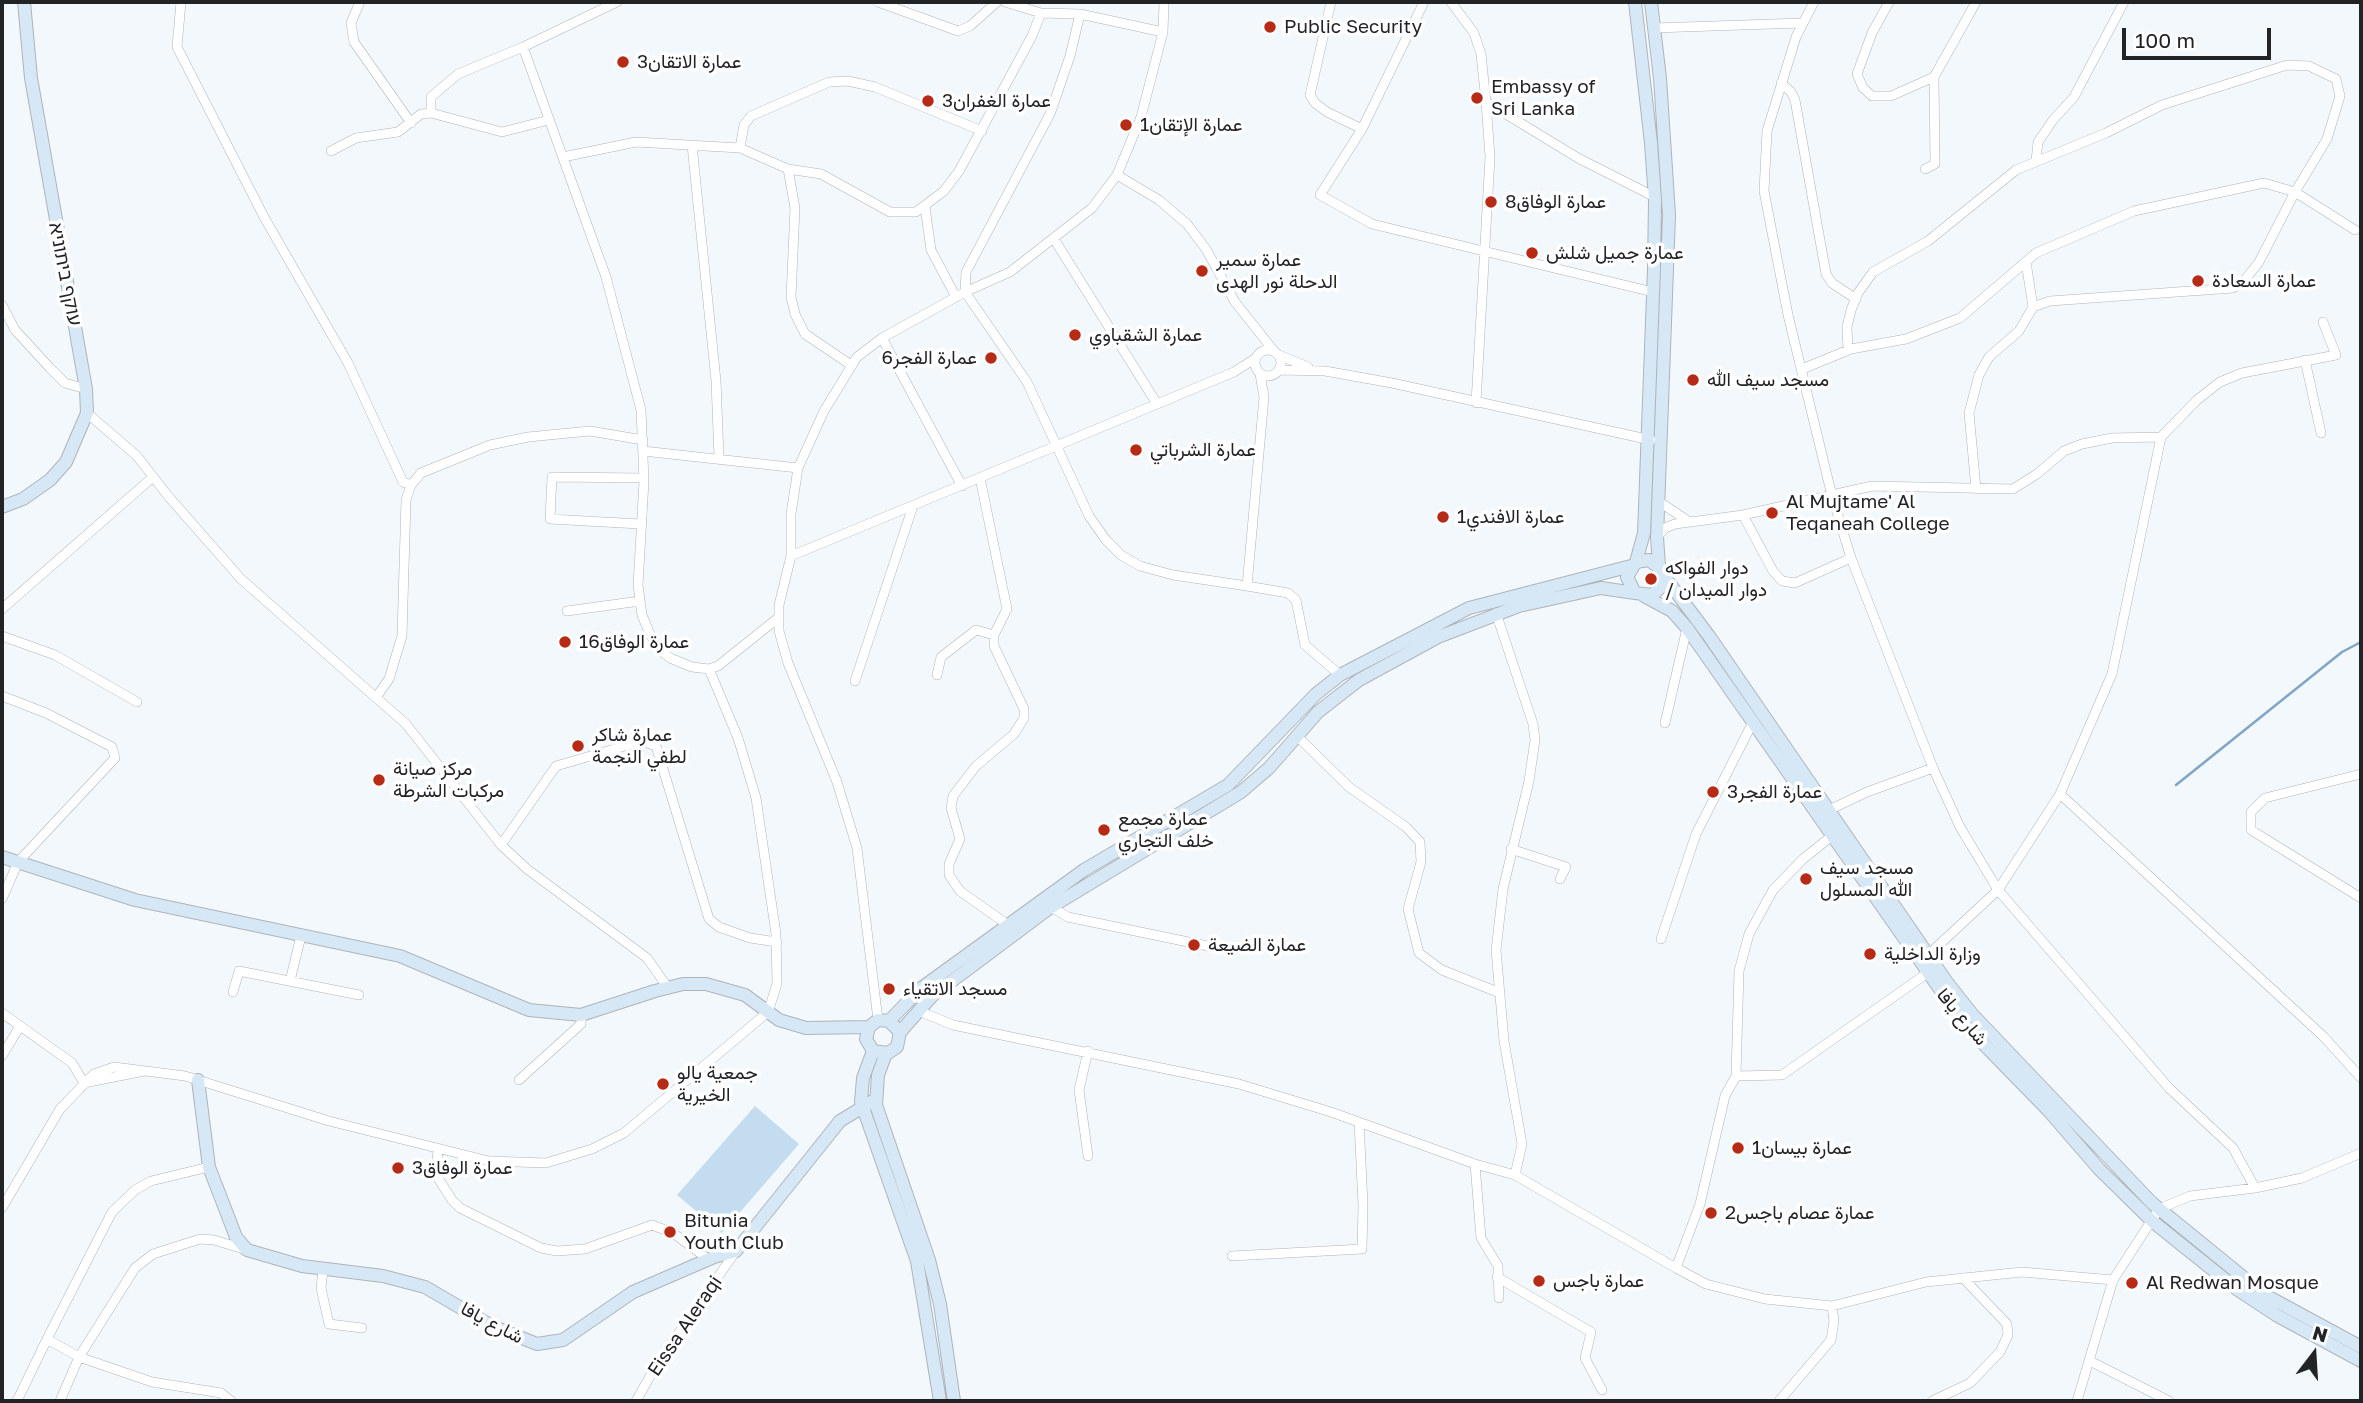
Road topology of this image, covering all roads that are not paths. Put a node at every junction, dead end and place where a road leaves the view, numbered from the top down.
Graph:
1 (24, 2) edge
2 (181, 2) edge
3 (360, 2) edge
4 (617, 2) edge
5 (878, 2) edge
6 (997, 2) edge
7 (1005, 2) edge
8 (1061, 2) edge
9 (1164, 2) edge
10 (1331, 2) edge
11 (1424, 2) edge
12 (1451, 2) edge
13 (1634, 2) edge
14 (1651, 2) edge
15 (1814, 2) edge
16 (1889, 2) edge
17 (1976, 2) edge
18 (2124, 2) edge
19 (1041, 13) junction
20 (1060, 13) junction
21 (1080, 15) junction
22 (1802, 23) junction
23 (1654, 28) junction
24 (1163, 32) junction
25 (523, 47) junction
26 (1934, 77) junction
27 (1781, 83) junction
28 (1486, 102) junction
29 (431, 113) junction
30 (549, 120) junction
31 (411, 123) junction
32 (1362, 129) junction
33 (982, 131) junction
34 (692, 145) junction
35 (740, 148) junction
36 (331, 151) dead end
37 (563, 158) junction
38 (2036, 161) junction
39 (788, 169) junction
40 (1926, 169) dead end
41 (1118, 175) junction
42 (2295, 192) junction
43 (1655, 197) junction
44 (925, 207) junction
45 (2355, 230) dead end
46 (1054, 239) junction
47 (1484, 248) junction
48 (2026, 262) junction
49 (1653, 292) junction
50 (961, 295) junction
51 (1856, 299) junction
52 (2, 306) edge
53 (2033, 307) junction
54 (2323, 322) dead end
55 (1253, 326) junction
56 (882, 338) junction
57 (1848, 350) junction
58 (1275, 352) junction
59 (1257, 357) junction
60 (2305, 360) junction
61 (851, 365) junction
62 (1802, 369) junction
63 (1320, 370) junction
64 (1278, 371) junction
65 (1234, 372) junction
66 (1259, 372) junction
67 (86, 389) junction
68 (1264, 397) junction
69 (1476, 403) junction
70 (1157, 404) junction
71 (87, 413) junction
72 (2321, 433) dead end
73 (2161, 437) junction
74 (1646, 439) junction
75 (643, 440) junction
76 (1660, 441) junction
77 (1056, 446) junction
78 (643, 451) junction
79 (719, 457) junction
80 (798, 468) junction
81 (153, 477) junction
82 (644, 478) junction
83 (980, 478) junction
84 (411, 485) junction
85 (962, 485) junction
86 (1976, 489) junction
87 (1832, 496) junction
88 (1658, 501) junction
89 (912, 506) junction
90 (2, 507) edge
91 (1743, 515) junction
92 (1688, 521) junction
93 (640, 524) junction
94 (1657, 537) junction
95 (792, 556) junction
96 (1851, 558) junction
97 (1634, 564) junction
98 (1661, 571) junction
99 (1247, 586) junction
100 (1639, 595) junction
101 (640, 601) junction
102 (2, 609) edge
103 (567, 611) dead end
104 (1496, 613) junction
105 (778, 618) junction
106 (1687, 628) junction
107 (994, 635) junction
108 (2, 636) edge
109 (709, 668) junction
110 (937, 675) dead end
111 (1340, 675) junction
112 (855, 681) dead end
113 (2, 696) edge
114 (377, 696) junction
115 (137, 702) dead end
116 (1753, 722) junction
117 (1665, 723) dead end
118 (1297, 736) junction
119 (1933, 768) junction
120 (2361, 774) edge
121 (2060, 794) junction
122 (1829, 810) junction
123 (1833, 835) junction
124 (501, 845) junction
125 (1511, 849) junction
126 (2, 858) edge
127 (18, 862) junction
128 (1560, 879) dead end
129 (1998, 890) junction
130 (2361, 898) edge
131 (2, 899) edge
132 (1052, 907) junction
133 (1008, 925) junction
134 (301, 936) junction
135 (1661, 939) dead end
136 (777, 942) junction
137 (1222, 949) dead end
138 (1928, 955) junction
139 (1926, 974) junction
140 (290, 981) junction
141 (668, 988) junction
142 (233, 992) dead end
143 (1500, 993) junction
144 (359, 995) dead end
145 (919, 1011) junction
146 (768, 1012) junction
147 (2, 1013) edge
148 (581, 1014) junction
149 (879, 1022) junction
150 (20, 1027) junction
151 (835, 1030) junction
152 (900, 1032) junction
153 (875, 1049) junction
154 (1088, 1051) junction
155 (2, 1056) edge
156 (1736, 1076) junction
157 (2361, 1078) edge
158 (198, 1080) junction
159 (519, 1080) dead end
160 (84, 1083) junction
161 (876, 1099) junction
162 (862, 1106) junction
163 (1359, 1122) junction
164 (438, 1149) junction
165 (2361, 1153) edge
166 (1088, 1156) dead end
167 (1475, 1164) junction
168 (209, 1167) junction
169 (1516, 1175) junction
170 (2255, 1188) junction
171 (2, 1208) edge
172 (2159, 1209) junction
173 (2152, 1221) junction
174 (247, 1250) junction
175 (736, 1251) junction
176 (1232, 1256) dead end
177 (708, 1259) junction
178 (1676, 1268) junction
179 (323, 1270) junction
180 (1497, 1277) junction
181 (1963, 1278) junction
182 (2113, 1280) junction
183 (1499, 1298) dead end
184 (1832, 1306) junction
185 (362, 1328) dead end
186 (47, 1339) junction
187 (2361, 1347) edge
188 (79, 1357) junction
189 (2090, 1361) junction
190 (2361, 1361) edge
191 (1602, 1391) dead end
192 (17, 1401) edge
193 (60, 1401) edge
194 (231, 1401) edge
195 (636, 1401) edge
196 (940, 1401) edge
197 (954, 1401) edge
198 (1779, 1401) edge
199 (1932, 1401) edge
200 (2077, 1401) edge
201 (2169, 1401) edge

1 - 67 main road, עוקף ביתוניא
2 - 84 street
3 - 31 street
4 - 25 street
5 - 6 street
7 - 19 street
8 - 20 street
9 - 24 street
10 - 32 street
11 - 32 street
12 - 28 street
13 - 43 main road
14 - 23 main road
15 - 22 street
16 - 26 street
17 - 26 street
18 - 38 street
19 - 20 street
19 - 33 street
20 - 21 street
21 - 24 street
21 - 50 street
22 - 23 street
22 - 27 street
23 - 76 main road
24 - 41 street
25 - 29 street
25 - 30 street
26 - 40 street
27 - 51 street
27 - 62 street
28 - 43 street
28 - 47 street
29 - 30 street
29 - 31 street
30 - 37 street
31 - 36 street
32 - 47 street
33 - 35 street
33 - 44 street
34 - 35 street
34 - 37 street
34 - 79 street
35 - 39 street
37 - 75 street
38 - 42 street
38 - 51 street
39 - 44 street
39 - 61 street
41 - 46 street
41 - 55 street
42 - 45 street
42 - 48 street
42 - 53 street
43 - 49 main road
44 - 50 street
46 - 50 street
46 - 70 street
47 - 49 street
47 - 69 street
48 - 53 street
48 - 57 street
49 - 74 main road
50 - 56 street
50 - 77 street
51 - 57 street
52 - 67 street
53 - 86 street
54 - 60 street
55 - 58 street
55 - 59 street
56 - 61 street
56 - 85 street
57 - 62 street
58 - 59 street
58 - 63 street
58 - 64 street
59 - 65 street
59 - 66 street
60 - 72 street
60 - 73 street
61 - 80 street
62 - 87 street
63 - 64 street
63 - 69 street
64 - 66 street
64 - 68 street
65 - 66 street
65 - 70 street
66 - 68 street
67 - 71 main road, עוקף ביתוניא
68 - 99 street
69 - 74 street
70 - 77 street
71 - 81 street
71 - 90 main road, עוקף ביתוניא
73 - 86 street
73 - 121 street
74 - 76 street
74 - 97 main road
75 - 78 street
75 - 84 street
76 - 88 main road
77 - 83 street
77 - 99 street
78 - 79 street
78 - 82 street
79 - 80 street
80 - 95 street
81 - 102 street
81 - 114 street
82 - 93 street
82 - 93 street
83 - 85 street
83 - 107 street
84 - 114 street
85 - 89 street
86 - 87 street
87 - 91 street
87 - 96 street
88 - 92 street
88 - 94 main road
89 - 95 street
89 - 112 street
91 - 92 street
91 - 96 street
92 - 94 street
93 - 101 street
94 - 98 main road
95 - 105 street
96 - 119 street
97 - 98 main road
97 - 100 main road
97 - 111 main road
98 - 100 main road
98 - 122 main road, شارع يافا
99 - 111 street
100 - 104 main road
100 - 106 main road, شارع يافا
101 - 103 street
101 - 109 street
104 - 118 main road
104 - 125 street
105 - 109 street
105 - 149 street
106 - 116 main road, شارع يافا
106 - 117 street
107 - 110 street
107 - 133 street
108 - 115 street
109 - 136 street
111 - 133 main road
113 - 127 street
114 - 124 street
116 - 123 main road, شارع يافا
116 - 135 street
118 - 132 main road
118 - 143 street
119 - 122 street
119 - 129 street
120 - 130 street
121 - 129 street
121 - 157 street
122 - 138 main road, شارع يافا
123 - 139 main road, شارع يافا
123 - 156 street
124 - 136 street
124 - 141 street
125 - 128 street
125 - 143 street
126 - 127 main road
127 - 131 street
127 - 134 main road
129 - 138 street
129 - 170 street
132 - 137 street
132 - 145 main road
133 - 149 main road
134 - 140 street
134 - 148 main road
136 - 146 street
138 - 172 main road, شارع يافا
139 - 156 street
139 - 173 main road, شارع يافا
140 - 142 street
140 - 144 street
141 - 146 main road
141 - 148 main road
143 - 169 street
145 - 152 main road
145 - 154 street
146 - 151 main road
146 - 164 street
147 - 150 street
148 - 159 street
149 - 151 main road
149 - 152 main road
149 - 153 main road
150 - 155 street
150 - 160 street
151 - 153 main road
152 - 153 main road
153 - 161 main road
153 - 162 main road
154 - 163 street
154 - 166 street
156 - 178 street
158 - 160 street
158 - 164 street
158 - 168 main road
160 - 171 street
161 - 162 main road
161 - 197 main road
162 - 175 main road
162 - 196 main road
163 - 167 street
163 - 176 street
164 - 177 street
165 - 170 street
167 - 169 street
167 - 180 street
168 - 174 main road
168 - 186 street
169 - 178 street
170 - 172 street
172 - 173 street
172 - 187 main road, شارع يافا
173 - 182 street
173 - 190 main road, شارع يافا
174 - 179 main road, شارع يافا
174 - 188 street
175 - 177 main road, شارع يافا
175 - 195 street, Eissa Aleraqi
177 - 179 main road, شارع يافا
178 - 184 street
179 - 185 street
180 - 183 street
180 - 191 street
181 - 182 street
181 - 184 street
181 - 199 street
182 - 189 street
184 - 198 street
186 - 188 street
186 - 192 street
188 - 193 street
188 - 194 street
189 - 200 street
189 - 201 street

